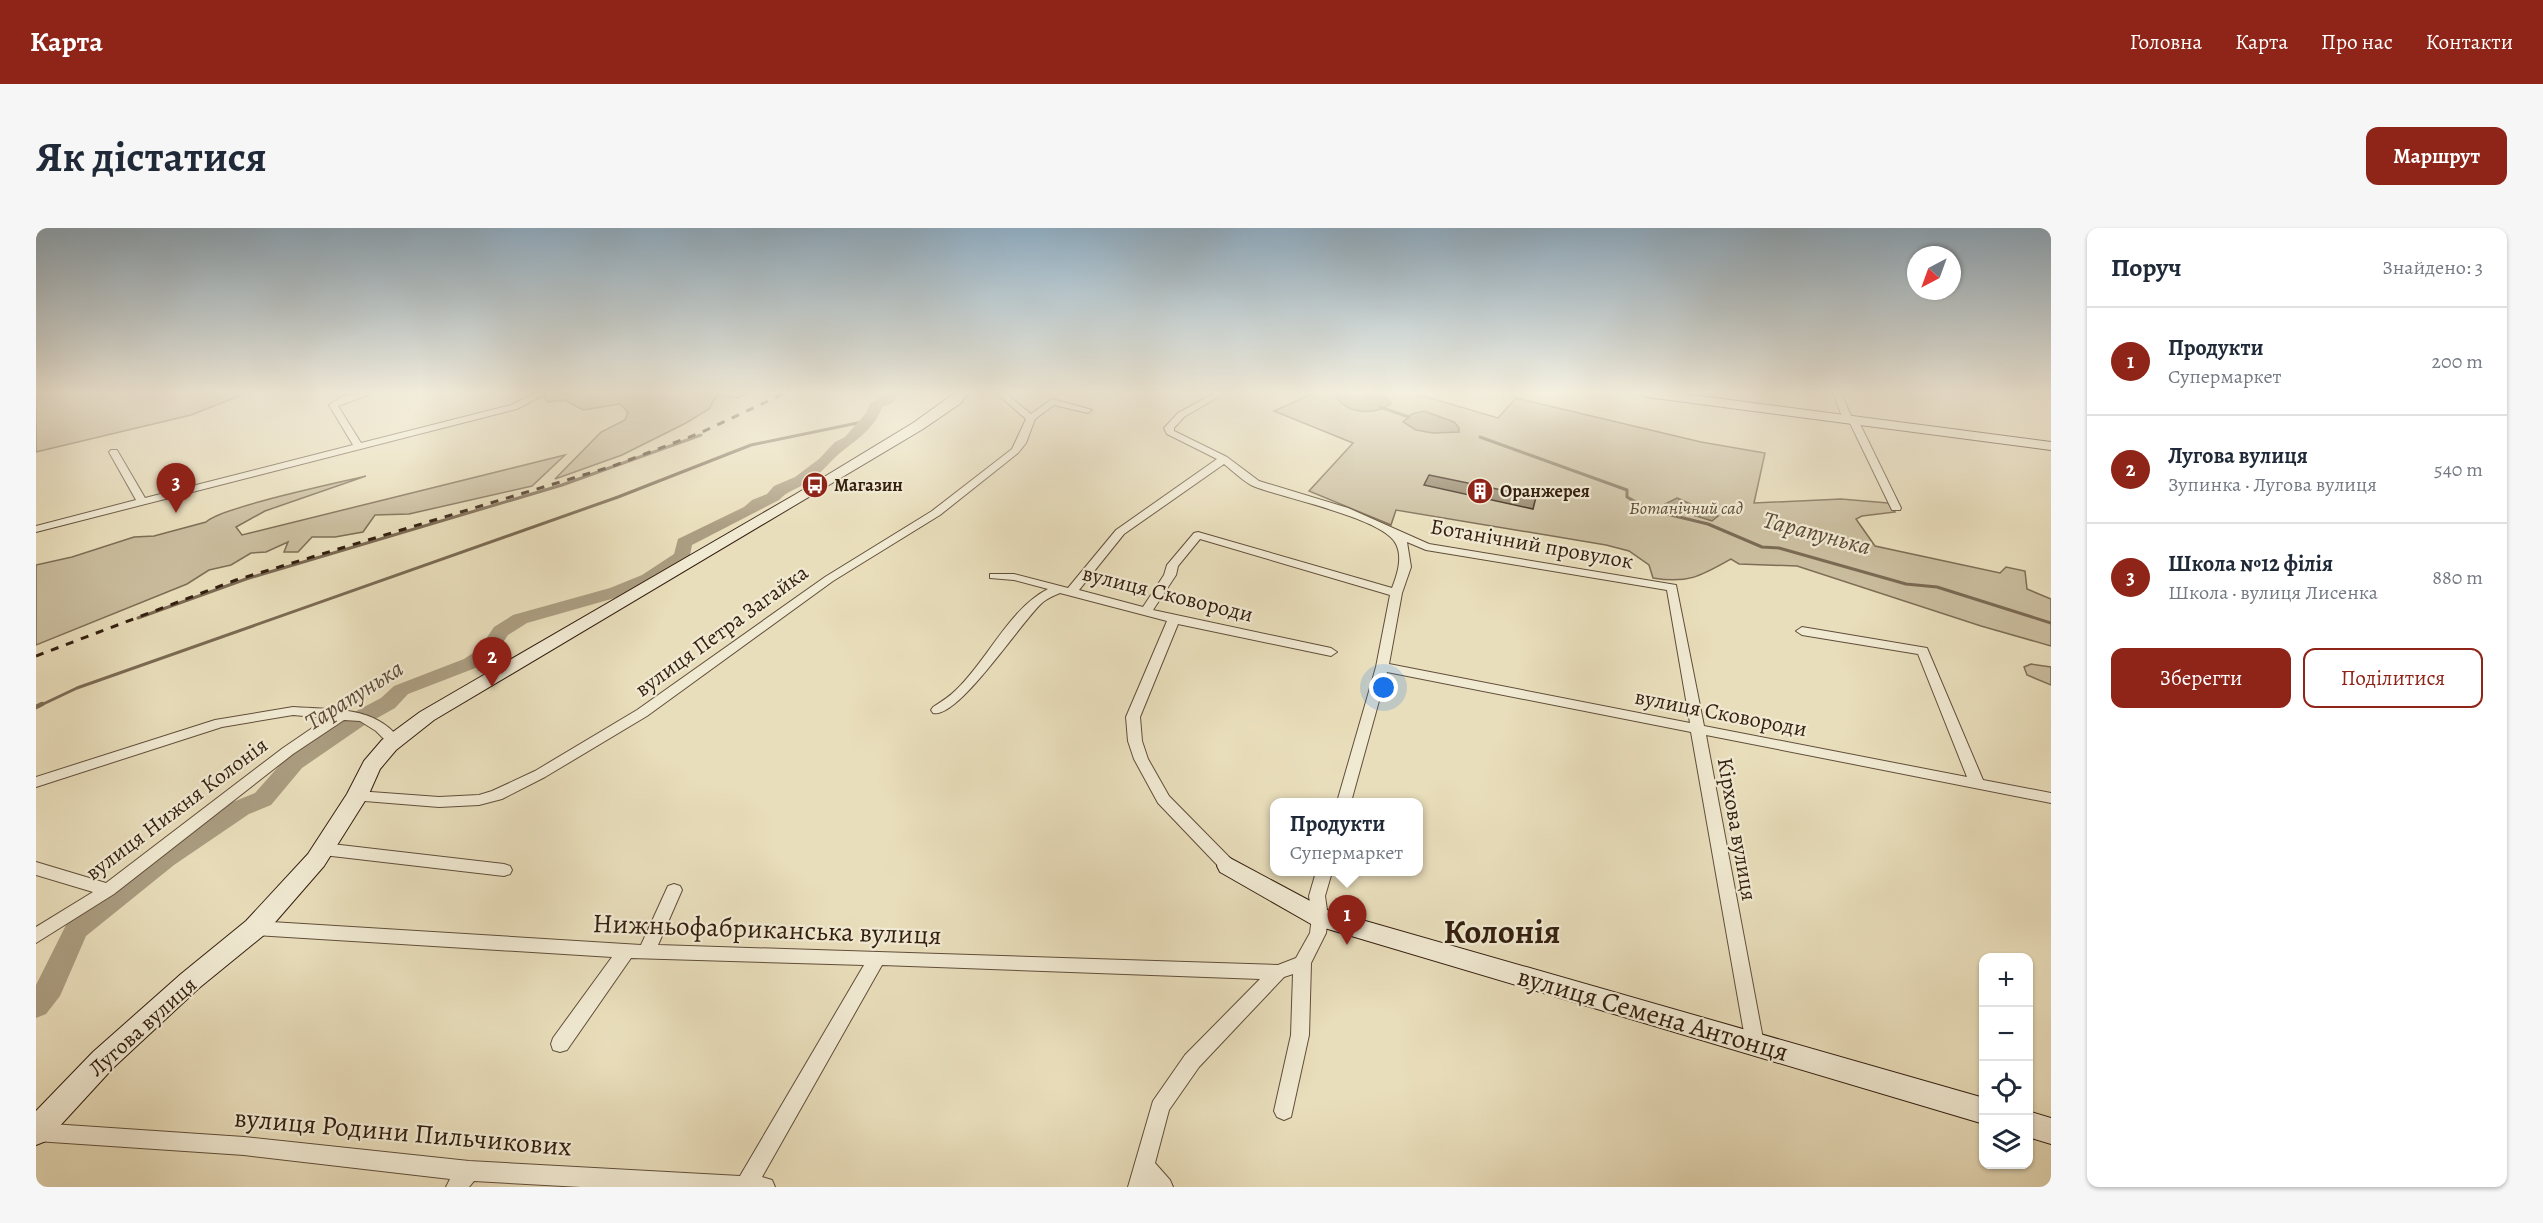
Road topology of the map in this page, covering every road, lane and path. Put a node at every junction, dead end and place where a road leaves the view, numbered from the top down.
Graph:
1 (353, 438) edge
2 (395, 438) edge
3 (899, 438) edge
4 (1023, 438) edge
5 (1182, 438) edge
6 (1859, 438) edge
7 (1987, 438) edge
8 (2051, 446) edge
9 (359, 447) junction
10 (114, 452) dead end
11 (1224, 459) junction
12 (142, 502) junction
13 (1896, 508) dead end
14 (36, 529) edge
15 (1395, 533) junction
16 (994, 576) dead end
17 (1672, 587) joint
18 (1066, 590) junction
19 (1396, 593) junction
20 (1146, 612) junction
21 (1174, 619) junction
22 (1802, 631) dead end
23 (1331, 652) dead end
24 (1382, 667) junction
25 (938, 710) dead end
26 (343, 714) junction
27 (1697, 729) junction
28 (394, 741) junction
29 (36, 782) edge
30 (1977, 783) junction
31 (357, 796) junction
32 (1345, 798) edge
33 (2051, 798) edge
34 (323, 849) junction
35 (1228, 866) joint
36 (36, 868) edge
37 (504, 870) dead end
38 (1323, 876) edge
39 (108, 890) junction
40 (674, 890) dead end
41 (1320, 917) junction
42 (255, 928) junction
43 (36, 936) edge
44 (626, 951) junction
45 (646, 952) junction
46 (877, 958) junction
47 (1302, 963) junction
48 (1278, 972) junction
49 (560, 1044) dead end
50 (1755, 1044) junction
51 (1979, 1110) edge
52 (1284, 1111) dead end
53 (2033, 1126) edge
54 (2051, 1131) edge
55 (36, 1132) edge
56 (1145, 1167) junction
57 (462, 1179) edge
58 (752, 1186) edge
59 (1138, 1187) edge
60 (1163, 1187) edge

1 - 9 street
2 - 9 street
3 - 28 street, Лугова вулиця
4 - 31 street, вулиця Петра Загайка
5 - 11 street, Ботанічний провулок
6 - 13 street
7 - 8 street
9 - 12 street
10 - 12 street
11 - 15 street, Ботанічний провулок
11 - 18 street
12 - 14 street
15 - 17 street, Ботанічний провулок
15 - 19 street
16 - 18 street, вулиця Сковороди
17 - 27 street, Кірхова вулиця
18 - 20 street, вулиця Сковороди
18 - 25 street
19 - 20 street
19 - 24 street
20 - 21 street, вулиця Сковороди
21 - 23 street, вулиця Сковороди
21 - 35 street
22 - 30 street
24 - 27 street, вулиця Сковороди
24 - 32 street
26 - 28 street
26 - 29 street
26 - 39 street, вулиця Нижня Колонія
27 - 30 street, вулиця Сковороди
27 - 50 street, Кірхова вулиця
28 - 31 street, Лугова вулиця
30 - 33 street, вулиця Сковороди
31 - 34 street, Лугова вулиця
34 - 37 street
34 - 42 street, Лугова вулиця
35 - 41 street, вулиця Семена Антонця
36 - 39 street
38 - 41 street
39 - 43 street, вулиця Нижня Колонія
40 - 45 street
41 - 47 street
41 - 50 street, вулиця Семена Антонця
42 - 44 street, Нижньофабриканська вулиця
42 - 55 street, Лугова вулиця
44 - 45 street, Нижньофабриканська вулиця
44 - 49 street
45 - 46 street, Нижньофабриканська вулиця
46 - 48 street, Нижньофабриканська вулиця
46 - 58 street
47 - 48 street
47 - 52 street
48 - 56 street
50 - 51 street, вулиця Семена Антонця
53 - 54 street
55 - 57 street, вулиця Родини Пильчикових
56 - 59 street
56 - 60 street
57 - 58 street, вулиця Родини Пильчикових

